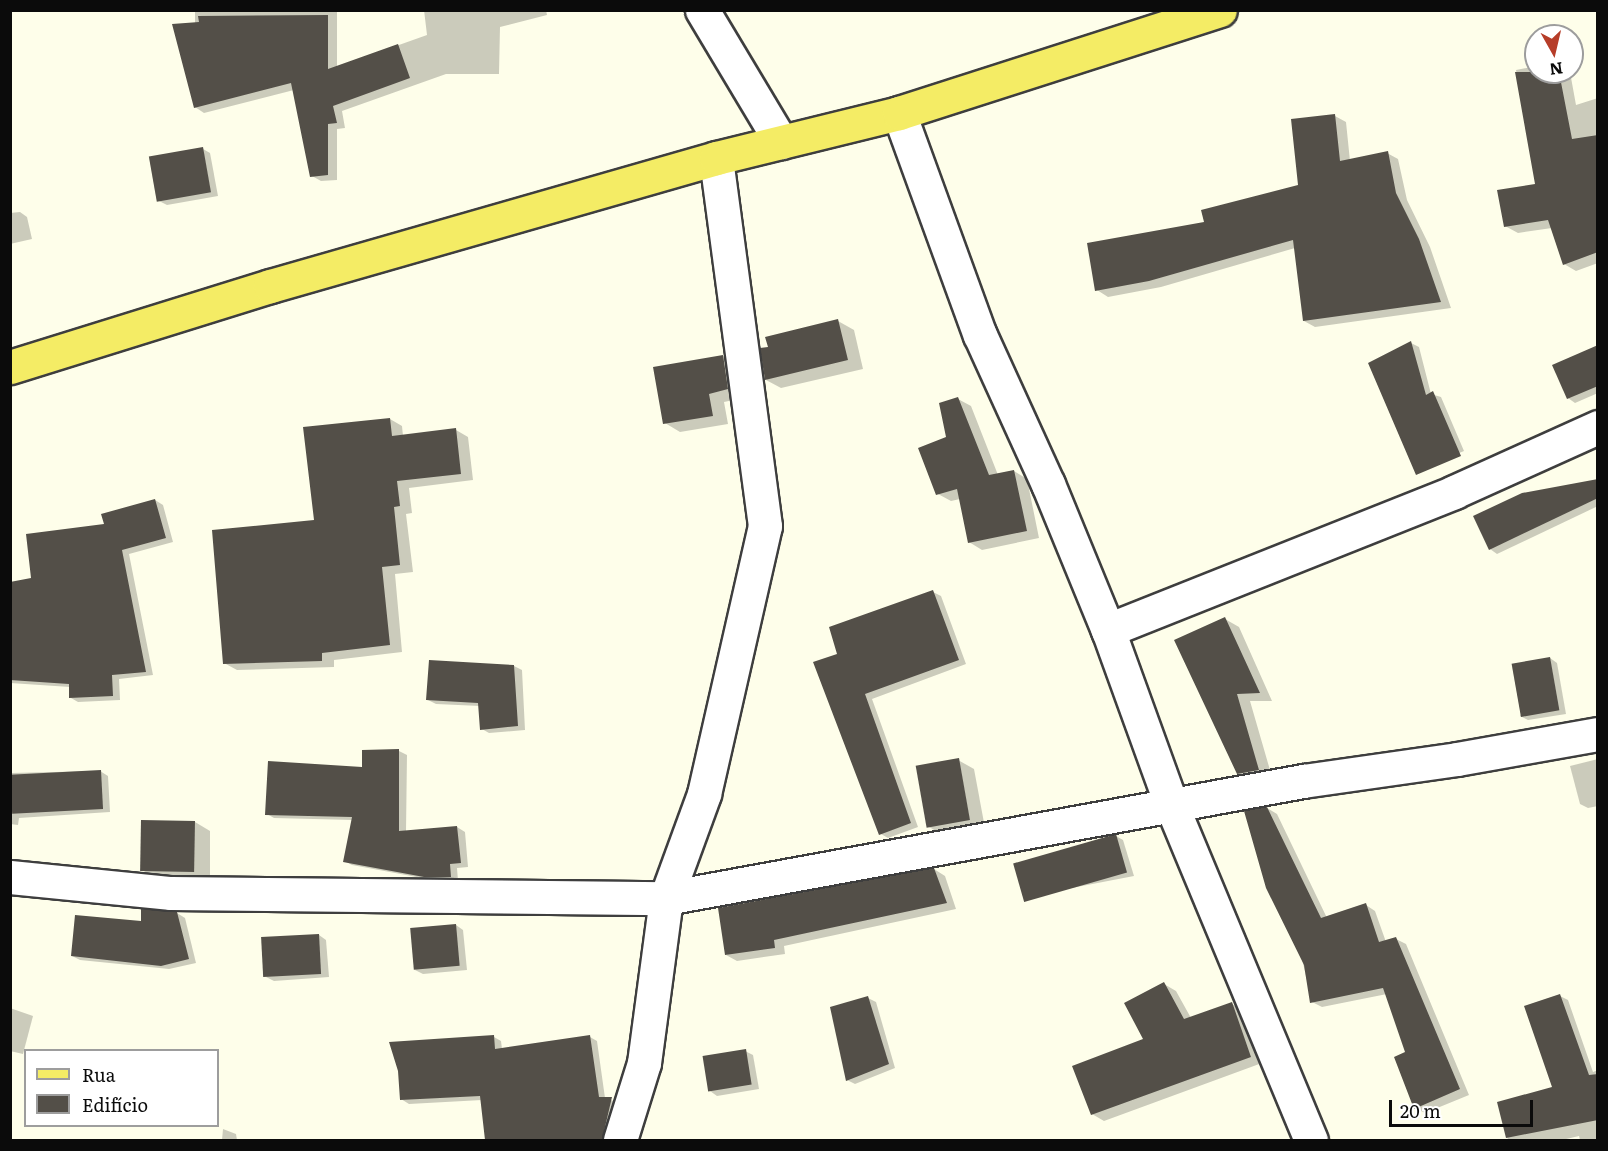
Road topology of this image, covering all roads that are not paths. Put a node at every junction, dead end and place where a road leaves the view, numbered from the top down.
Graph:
1 (702, 10) edge
2 (1220, 10) edge
3 (898, 113) junction
4 (781, 142) junction
5 (716, 158) junction
6 (10, 367) edge
7 (1598, 426) edge
8 (1108, 630) junction
9 (1598, 734) edge
10 (1171, 804) junction
11 (10, 877) edge
12 (666, 898) junction
13 (620, 1140) edge
14 (1311, 1140) edge

1 - 4 street
2 - 3 main road
3 - 4 main road
3 - 8 street
4 - 5 main road
5 - 6 main road
5 - 12 street
7 - 8 street
8 - 10 street
9 - 10 street
10 - 12 street
10 - 14 street
11 - 12 street
12 - 13 street

